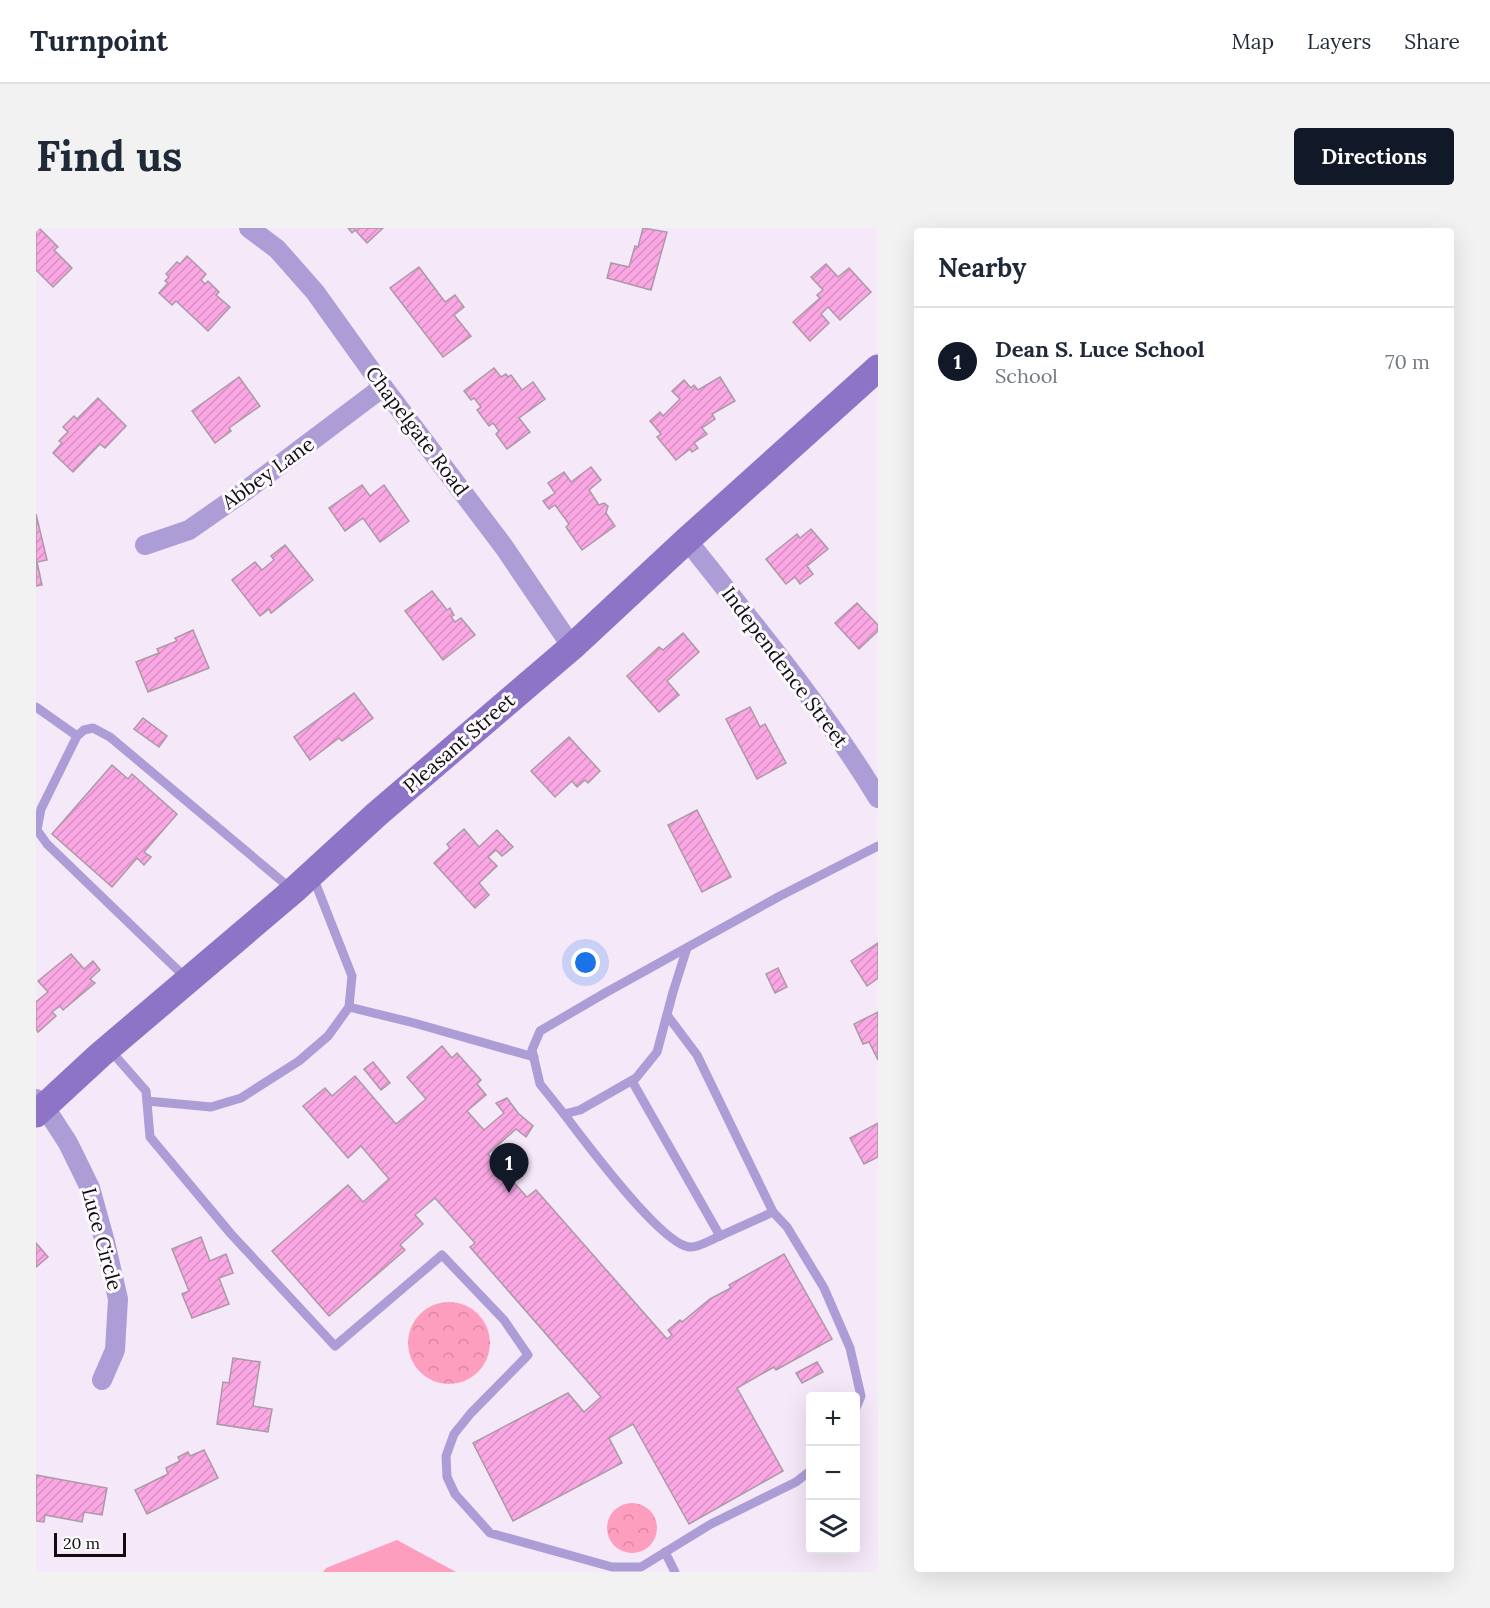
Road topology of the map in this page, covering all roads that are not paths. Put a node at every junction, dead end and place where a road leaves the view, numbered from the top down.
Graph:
1 (249, 228) edge
2 (878, 368) edge
3 (383, 387) junction
4 (687, 540) junction
5 (145, 545) dead end
6 (572, 647) junction
7 (36, 707) edge
8 (77, 736) junction
9 (878, 798) edge
10 (38, 807) edge
11 (878, 846) edge
12 (303, 882) junction
13 (687, 948) junction
14 (188, 980) junction
15 (350, 1007) junction
16 (667, 1015) junction
17 (109, 1048) junction
18 (534, 1057) junction
19 (632, 1081) junction
20 (147, 1101) junction
21 (39, 1106) edge
22 (564, 1114) junction
23 (773, 1212) junction
24 (720, 1236) junction
25 (102, 1380) dead end
26 (860, 1398) edge
27 (806, 1475) edge
28 (665, 1552) junction
29 (675, 1572) edge

1 - 3 street, Chapelgate Road
2 - 4 main road, Pleasant Street
3 - 5 street, Abbey Lane
3 - 6 street, Chapelgate Road
4 - 6 main road, Pleasant Street
4 - 9 street, Independence Street
6 - 12 main road, Pleasant Street
7 - 8 lane
8 - 10 lane
8 - 12 lane
10 - 14 lane
11 - 13 lane
12 - 14 main road, Pleasant Street
12 - 15 lane
13 - 16 lane
13 - 18 lane
14 - 17 main road, Pleasant Street
15 - 18 lane
15 - 20 lane
16 - 19 lane
16 - 23 lane
17 - 20 lane
17 - 21 main road, Pleasant Street
18 - 22 lane
19 - 22 lane
19 - 24 lane
20 - 28 lane
21 - 25 street, Luce Circle
22 - 24 lane
23 - 24 lane
23 - 26 lane
27 - 28 lane
28 - 29 lane

